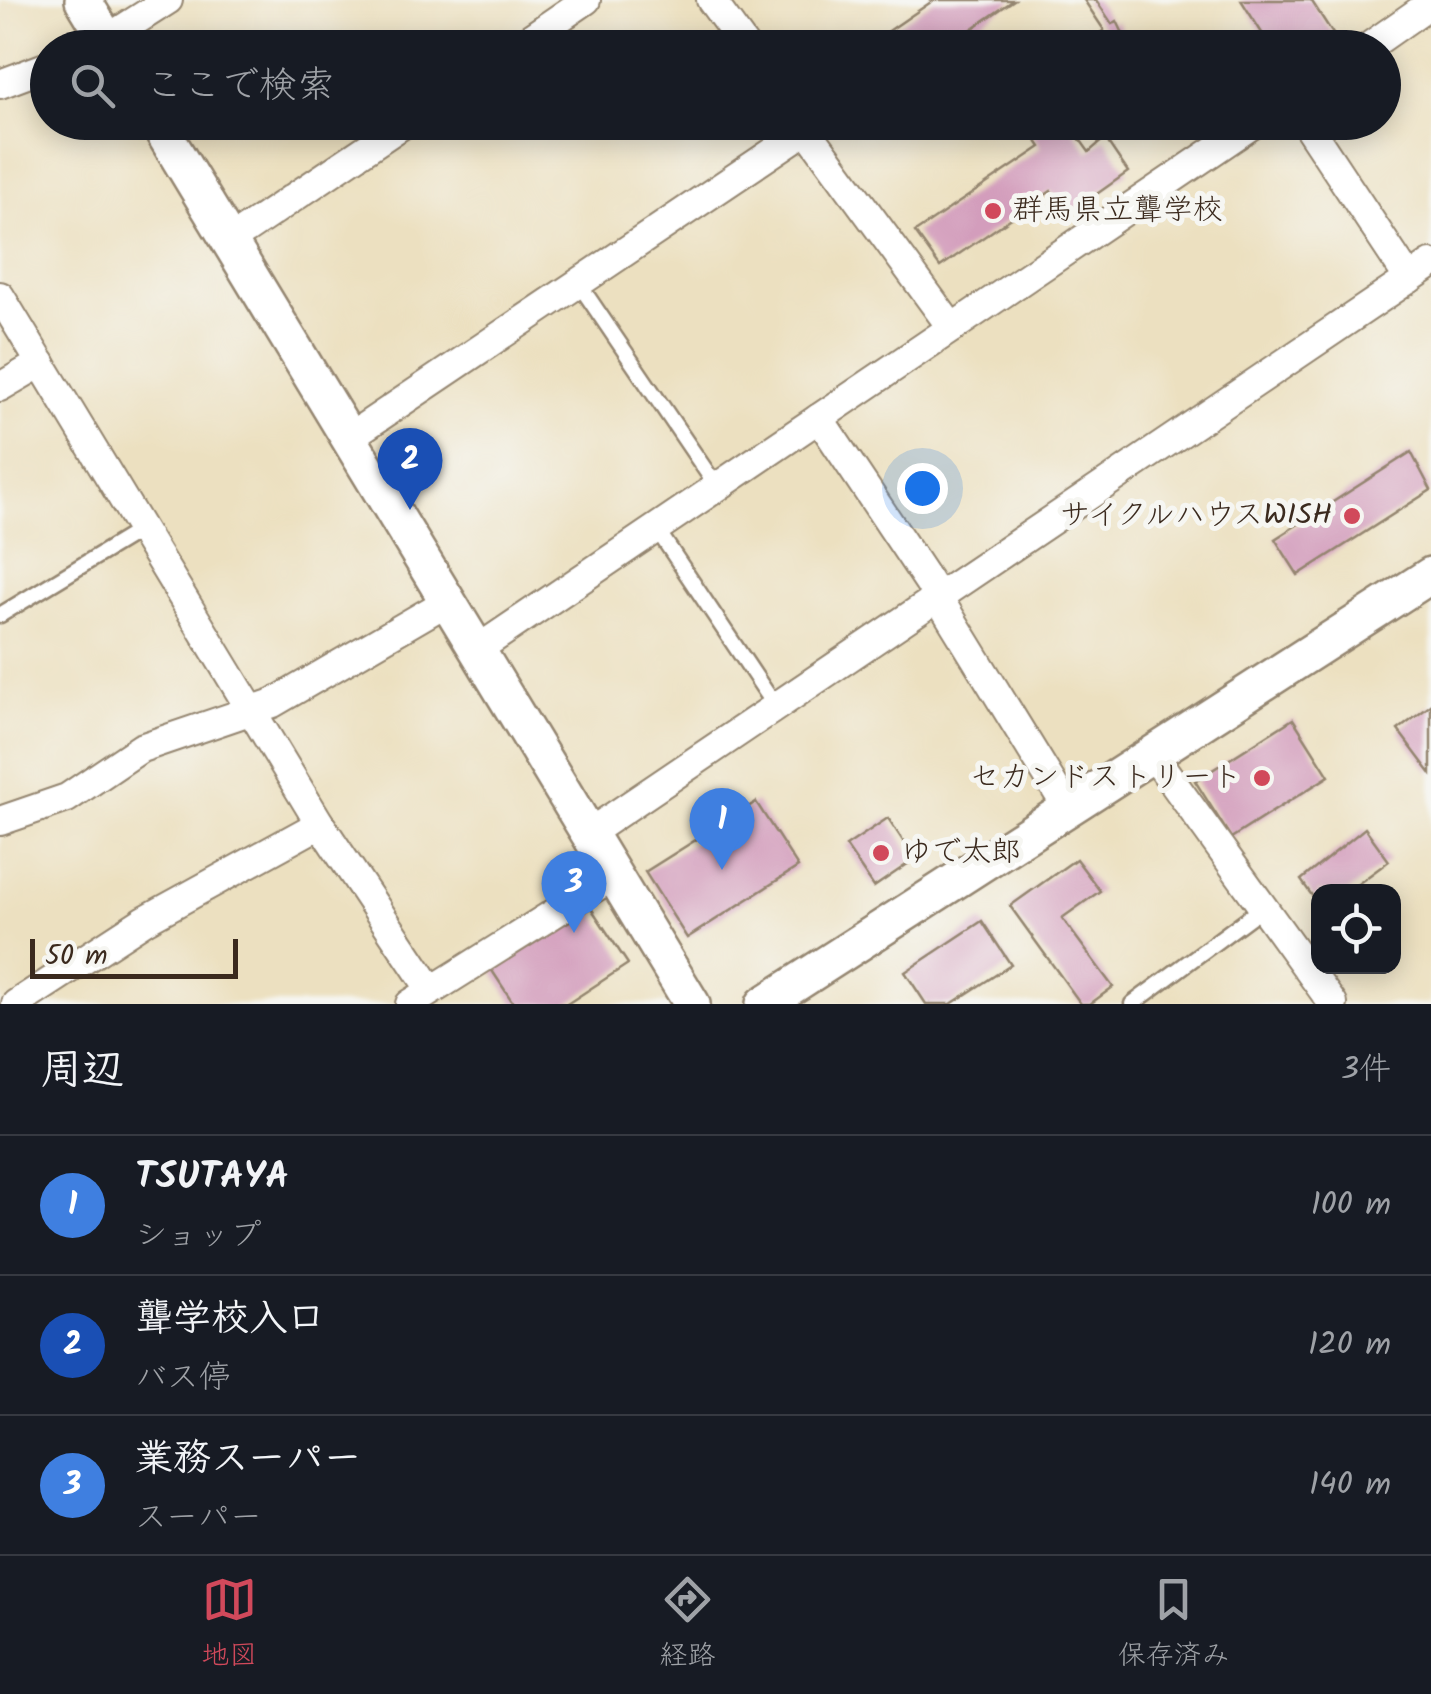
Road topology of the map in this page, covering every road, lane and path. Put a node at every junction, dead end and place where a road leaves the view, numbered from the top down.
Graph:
1 (83, 0) edge
2 (168, 0) edge
3 (586, 0) edge
4 (711, 0) edge
5 (1431, 3) edge
6 (97, 30) edge
7 (125, 30) edge
8 (542, 30) edge
9 (733, 30) edge
10 (1392, 30) edge
11 (30, 73) edge
12 (0, 84) edge
13 (168, 140) edge
14 (379, 140) edge
15 (783, 140) edge
16 (813, 140) edge
17 (1229, 140) edge
18 (1319, 140) edge
19 (229, 241) junction
20 (1420, 271) edge
21 (579, 284) junction
22 (0, 296) edge
23 (952, 328) junction
24 (41, 363) junction
25 (0, 387) edge
26 (819, 418) junction
27 (348, 438) junction
28 (717, 487) junction
29 (142, 528) junction
30 (656, 528) junction
31 (1431, 575) edge
32 (937, 598) junction
33 (448, 601) junction
34 (0, 615) edge
35 (478, 649) junction
36 (776, 707) junction
37 (255, 712) junction
38 (1153, 755) junction
39 (1068, 809) junction
40 (2, 815) edge
41 (320, 824) junction
42 (589, 833) junction
43 (614, 875) junction
44 (1263, 907) junction
45 (421, 997) edge
46 (16, 1004) edge
47 (692, 1004) edge
48 (764, 1004) edge
49 (1132, 1004) edge
50 (1333, 1004) edge

1 - 6 street
2 - 7 street
3 - 8 street
4 - 9 street
5 - 10 street
11 - 12 street
13 - 19 street
14 - 19 street
15 - 21 street
16 - 23 street
17 - 23 street
18 - 20 street
19 - 27 street
20 - 32 street
21 - 27 street
21 - 28 lane
22 - 24 street
23 - 26 street
24 - 25 street
24 - 29 street
26 - 28 street
26 - 32 street
27 - 33 street
28 - 30 street
29 - 34 lane
29 - 37 street
30 - 35 street
30 - 36 lane
31 - 38 street
32 - 36 street
32 - 39 street
33 - 35 street
33 - 37 street
35 - 42 street
36 - 42 street
37 - 40 street
37 - 41 street
38 - 39 street
38 - 44 street
39 - 48 street
41 - 45 street
41 - 46 street
42 - 43 street
43 - 45 street
43 - 47 street
44 - 49 lane
44 - 50 street

